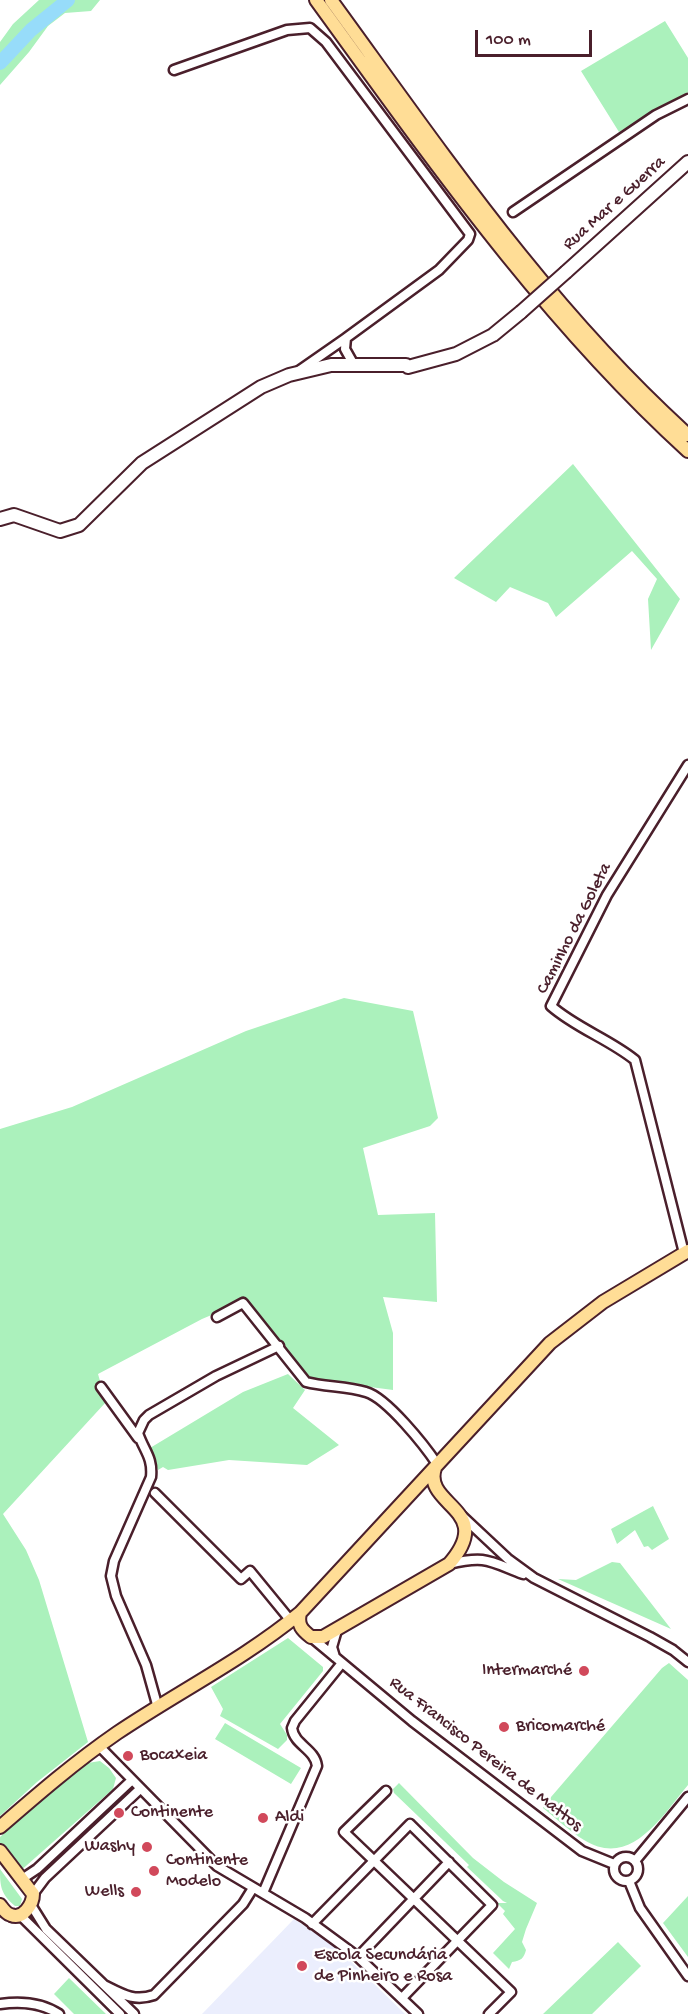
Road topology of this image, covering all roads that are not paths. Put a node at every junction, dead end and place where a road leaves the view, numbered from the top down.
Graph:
1 (316, 0) edge
2 (331, 0) edge
3 (174, 70) dead end
4 (688, 99) edge
5 (688, 162) edge
6 (513, 212) dead end
7 (346, 338) junction
8 (354, 365) junction
9 (295, 374) junction
10 (688, 435) edge
11 (688, 452) edge
12 (0, 519) edge
13 (688, 765) edge
14 (686, 1252) edge
15 (217, 1317) dead end
16 (279, 1346) junction
17 (101, 1387) dead end
18 (141, 1442) junction
19 (436, 1466) junction
20 (416, 1488) junction
21 (436, 1489) junction
22 (155, 1493) dead end
23 (459, 1514) junction
24 (449, 1564) junction
25 (534, 1578) junction
26 (296, 1617) junction
27 (279, 1629) junction
28 (337, 1630) junction
29 (309, 1636) junction
30 (687, 1659) edge
31 (339, 1661) junction
32 (158, 1708) junction
33 (99, 1746) junction
34 (132, 1780) junction
35 (140, 1789) junction
36 (386, 1791) dead end
37 (688, 1797) edge
38 (0, 1827) edge
39 (0, 1851) edge
40 (375, 1860) junction
41 (635, 1861) junction
42 (449, 1862) junction
43 (614, 1864) junction
44 (22, 1879) junction
45 (629, 1881) junction
46 (253, 1888) junction
47 (262, 1893) junction
48 (414, 1898) junction
49 (32, 1900) junction
50 (0, 1905) edge
51 (20, 1915) junction
52 (312, 1924) junction
53 (458, 1941) junction
54 (358, 1957) junction
55 (688, 1976) edge
56 (104, 1985) junction
57 (402, 1998) junction
58 (12, 2003) junction
59 (0, 2004) edge
60 (45, 2011) edge
61 (0, 2013) edge
62 (59, 2014) edge
63 (120, 2014) edge
64 (134, 2014) edge
65 (418, 2014) edge
66 (489, 2014) edge

1 - 11 main road
2 - 10 main road
3 - 7 street
4 - 6 street
5 - 8 street, Rua Mar e Guerra, bridge
7 - 8 street
7 - 9 street
8 - 9 street, Rua Mar e Guerra
9 - 12 street, Rua Mar e Guerra
13 - 14 street, Caminho da Goleta
14 - 19 main road
15 - 16 street
16 - 18 street
16 - 19 street
17 - 18 street
18 - 32 street
19 - 20 main road
19 - 21 main road
20 - 21 main road
20 - 26 main road
21 - 23 main road
22 - 26 street
23 - 24 main road
23 - 25 street
24 - 25 street
24 - 28 main road
25 - 30 street
26 - 27 main road
26 - 29 main road
27 - 29 main road
27 - 32 main road
28 - 29 main road
28 - 31 street
29 - 31 street, Rua Francisco Pereira de Mattos
31 - 43 street, Rua Francisco Pereira de Mattos
31 - 47 street
32 - 33 main road
33 - 34 street
33 - 38 main road
34 - 35 street
34 - 44 street
35 - 46 street
35 - 49 street
36 - 40 street
37 - 41 street
39 - 44 main road
40 - 42 street
40 - 48 street
40 - 52 street
41 - 43 street
41 - 45 street
42 - 48 street
42 - 53 street
43 - 45 street
44 - 49 main road
45 - 55 street
46 - 47 street
46 - 56 street
47 - 52 street
48 - 53 street
48 - 54 street
49 - 51 main road
49 - 56 street
50 - 51 main road
51 - 63 street
52 - 54 street
53 - 57 street
53 - 66 street
54 - 57 street
56 - 64 street
57 - 65 street
58 - 59 street
58 - 60 street
58 - 61 street
60 - 62 street

